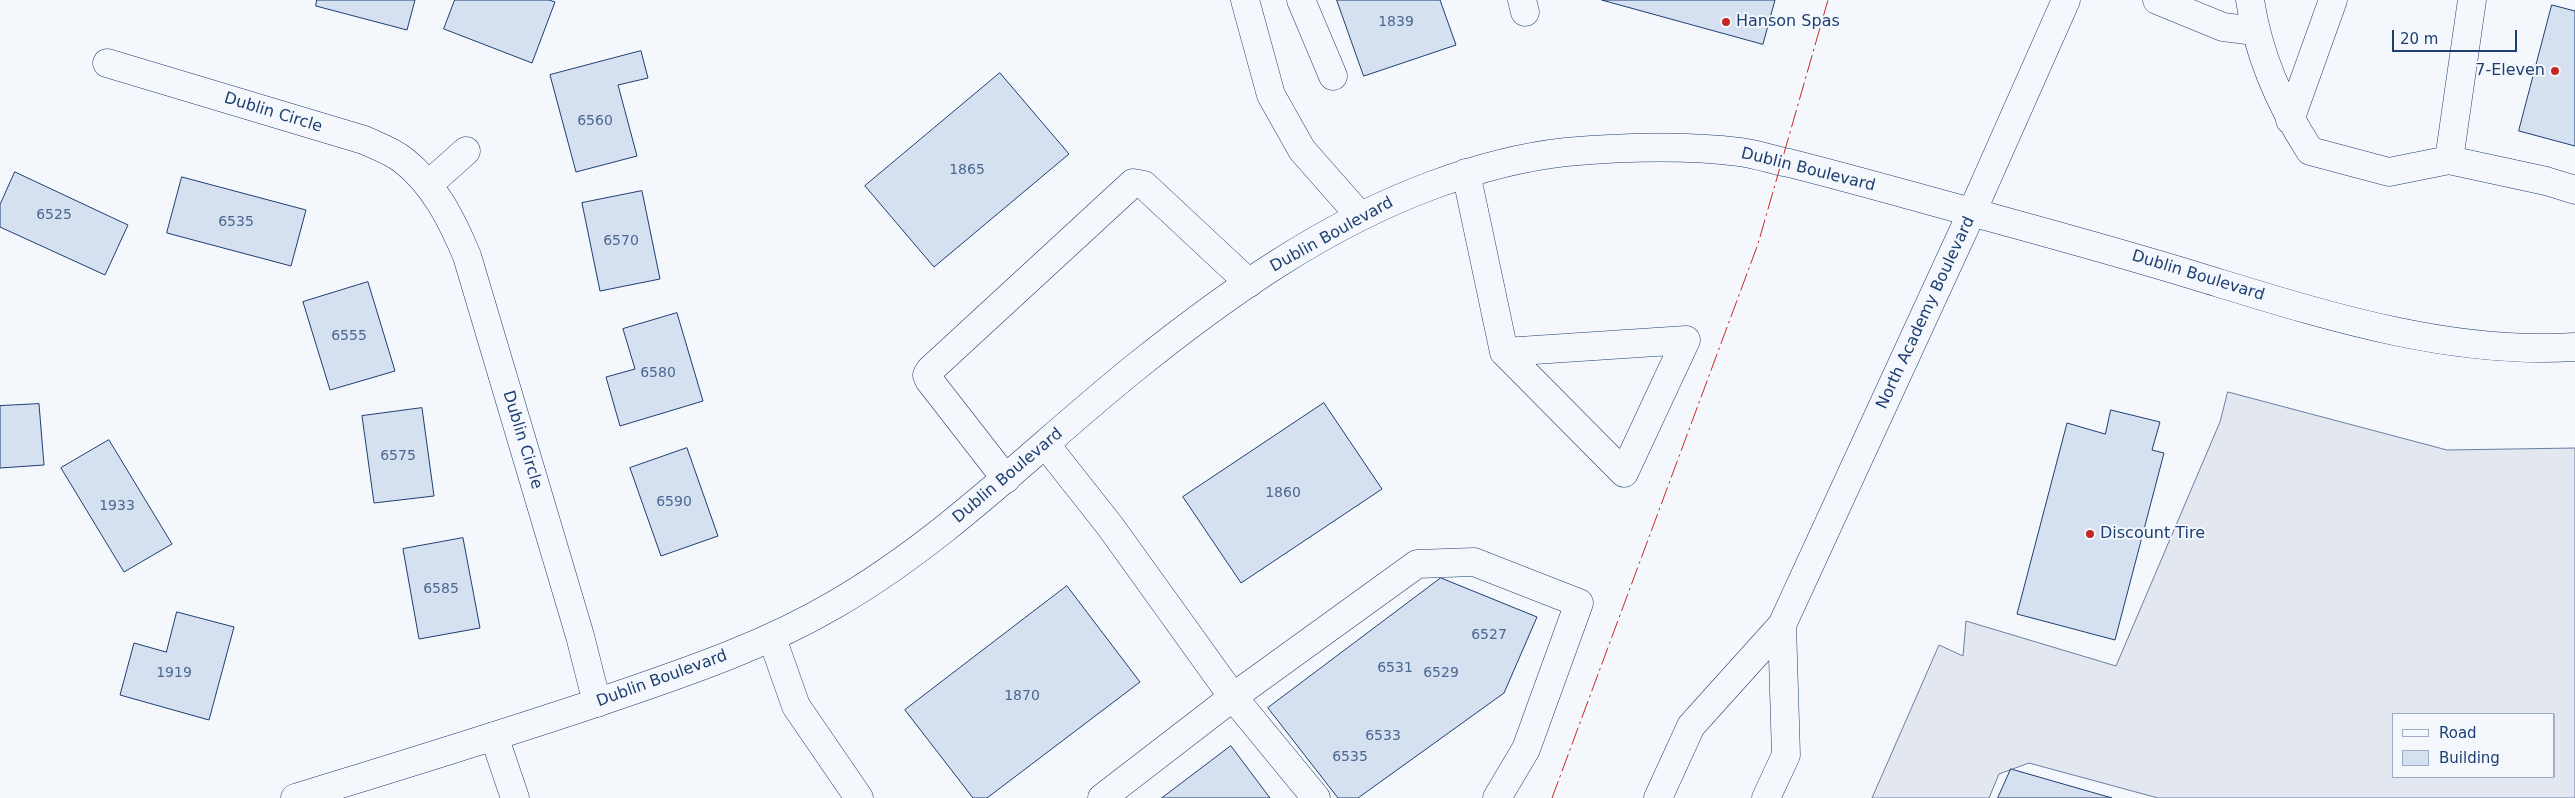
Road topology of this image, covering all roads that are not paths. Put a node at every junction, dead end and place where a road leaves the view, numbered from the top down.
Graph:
1 (1245, 0) edge
2 (1301, 0) edge
3 (2066, 0) edge
4 (2157, 0) edge
5 (2250, 0) edge
6 (2333, 0) edge
7 (2472, 0) edge
8 (2255, 31) junction
9 (107, 63) dead end
10 (1333, 76) dead end
11 (2290, 120) junction
12 (466, 151) dead end
13 (2449, 160) junction
14 (1466, 173) junction
15 (428, 185) junction
16 (2575, 190) edge
17 (1972, 212) junction
18 (1360, 216) junction
19 (1249, 283) junction
20 (2575, 347) edge
21 (1504, 352) junction
22 (1046, 445) junction
23 (1006, 479) junction
24 (1782, 624) junction
25 (772, 638) junction
26 (1233, 697) junction
27 (597, 703) junction
28 (494, 736) junction
29 (295, 798) edge
30 (514, 798) edge
31 (860, 798) edge
32 (1102, 798) edge
33 (1316, 798) edge
34 (1497, 798) edge
35 (1658, 798) edge
36 (1766, 798) edge

1 - 18 main road
2 - 10 main road
3 - 17 main road, North Academy Boulevard
4 - 8 main road
5 - 8 main road
6 - 11 main road
7 - 13 main road
8 - 11 main road
9 - 15 main road, Dublin Circle
11 - 13 main road
12 - 15 main road
13 - 16 main road
14 - 17 main road, Dublin Boulevard
14 - 18 main road, Dublin Boulevard
14 - 21 main road
15 - 27 main road, Dublin Circle
17 - 20 main road, Dublin Boulevard
17 - 24 main road, North Academy Boulevard
18 - 19 main road, Dublin Boulevard
19 - 22 main road, Dublin Boulevard
19 - 23 main road
21 - 21 main road
22 - 23 main road, Dublin Boulevard
22 - 26 main road
23 - 25 main road, Dublin Boulevard
24 - 35 main road, North Academy Boulevard
24 - 36 main road, North Academy Boulevard
25 - 27 main road, Dublin Boulevard
25 - 31 main road
26 - 32 main road
26 - 33 main road
26 - 34 main road
27 - 28 main road, Dublin Boulevard
28 - 29 main road, Dublin Boulevard
28 - 30 main road

